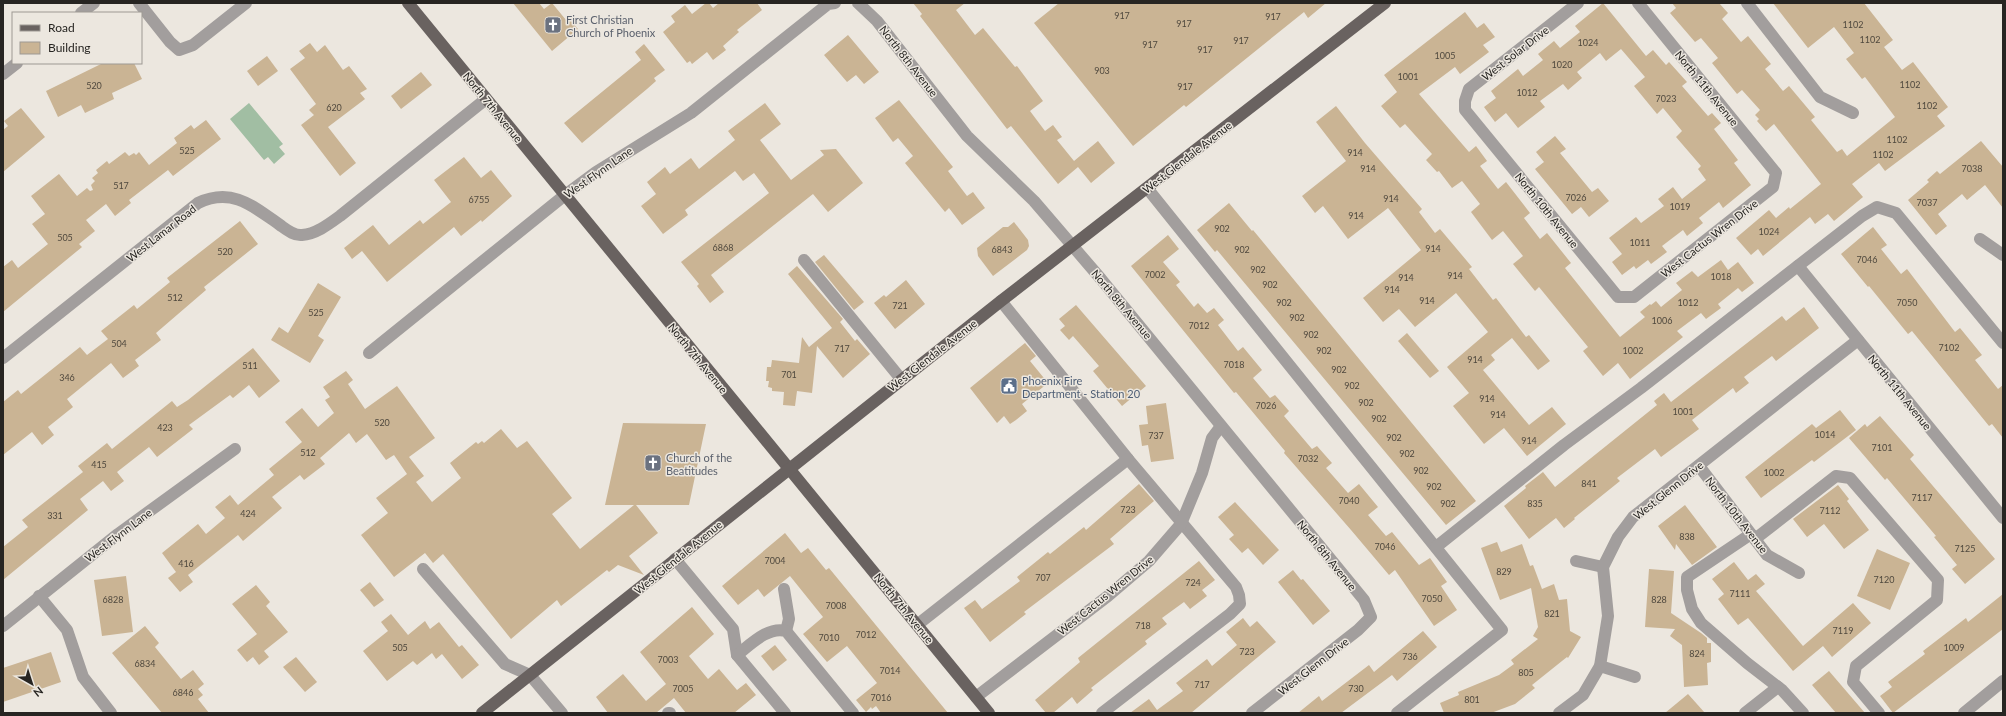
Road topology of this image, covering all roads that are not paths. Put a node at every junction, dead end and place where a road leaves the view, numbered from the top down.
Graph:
1 (94, 3) edge
2 (139, 3) edge
3 (246, 3) edge
4 (408, 3) edge
5 (835, 3) edge
6 (858, 3) edge
7 (1385, 3) edge
8 (1578, 3) edge
9 (1638, 3) edge
10 (1747, 3) edge
11 (82, 12) edge
12 (16, 64) edge
13 (3, 74) edge
14 (486, 99) junction
15 (1465, 110) joint
16 (1852, 113) dead end
17 (1776, 173) joint
18 (1147, 188) junction
19 (565, 195) junction
20 (1980, 239) dead end
21 (1073, 246) junction
22 (2003, 255) edge
23 (804, 260) dead end
24 (1798, 266) junction
25 (1634, 297) joint
26 (1001, 301) junction
27 (1858, 340) junction
28 (2003, 343) edge
29 (369, 353) dead end
30 (3, 358) edge
31 (901, 379) junction
32 (1221, 426) junction
33 (235, 449) dead end
34 (1128, 459) junction
35 (1699, 466) junction
36 (789, 468) junction
37 (2003, 518) edge
38 (1181, 524) junction
39 (1753, 537) junction
40 (1436, 547) junction
41 (675, 559) junction
42 (1576, 562) dead end
43 (1603, 567) junction
44 (423, 568) dead end
45 (1799, 573) dead end
46 (784, 589) dead end
47 (39, 596) junction
48 (1371, 617) joint
49 (917, 625) junction
50 (3, 626) edge
51 (786, 631) junction
52 (737, 654) junction
53 (1600, 666) junction
54 (530, 675) junction
55 (1635, 677) dead end
56 (2003, 681) edge
57 (1778, 687) junction
58 (976, 697) junction
59 (111, 713) edge
60 (482, 713) edge
61 (562, 713) edge
62 (785, 713) edge
63 (853, 713) edge
64 (989, 713) edge
65 (1102, 713) edge
66 (1252, 713) edge
67 (1397, 713) edge
68 (1559, 713) edge
69 (1745, 713) edge
70 (1803, 713) edge
71 (1879, 713) edge
72 (1964, 713) edge

1 - 11 street
2 - 3 street
4 - 14 main road, North 7th Avenue
5 - 19 street, West Flynn Lane
6 - 21 street, North 8th Avenue
7 - 18 main road, West Glendale Avenue
8 - 15 street, West Solar Drive
9 - 17 street, North 11th Avenue
10 - 16 street
12 - 13 street
14 - 19 main road, North 7th Avenue
14 - 30 street, West Lamar Road
15 - 25 street, North 10th Avenue
17 - 25 street, West Cactus Wren Drive
18 - 21 main road, West Glendale Avenue
18 - 40 street
19 - 29 street, West Flynn Lane
19 - 36 main road, North 7th Avenue
20 - 22 street
21 - 26 main road, West Glendale Avenue
21 - 32 street, North 8th Avenue
23 - 31 street
24 - 27 street, North 11th Avenue
24 - 28 street
24 - 40 street
26 - 31 main road, West Glendale Avenue
26 - 34 street
27 - 35 street, West Glenn Drive
27 - 37 street, North 11th Avenue
31 - 36 main road, West Glendale Avenue
32 - 38 street, West Cactus Wren Drive
32 - 48 street, North 8th Avenue
33 - 47 street, West Flynn Lane
34 - 38 street
34 - 49 street
35 - 39 street, North 10th Avenue
35 - 43 street, West Glenn Drive
36 - 41 main road, West Glendale Avenue
36 - 49 main road, North 7th Avenue
38 - 58 street, West Cactus Wren Drive
38 - 65 street
39 - 45 street, North 10th Avenue
39 - 57 street
39 - 71 street
40 - 67 street
41 - 52 street
41 - 54 main road, West Glendale Avenue
42 - 43 street
43 - 53 street
44 - 54 street
46 - 51 street
47 - 50 street, West Flynn Lane
47 - 59 street
48 - 66 street, West Glenn Drive
49 - 58 main road, North 7th Avenue
51 - 52 street
51 - 63 street
52 - 62 street
53 - 55 street
53 - 68 street
54 - 60 main road, West Glendale Avenue
54 - 61 street
56 - 72 street
57 - 69 street
57 - 70 street
58 - 64 main road, North 7th Avenue

